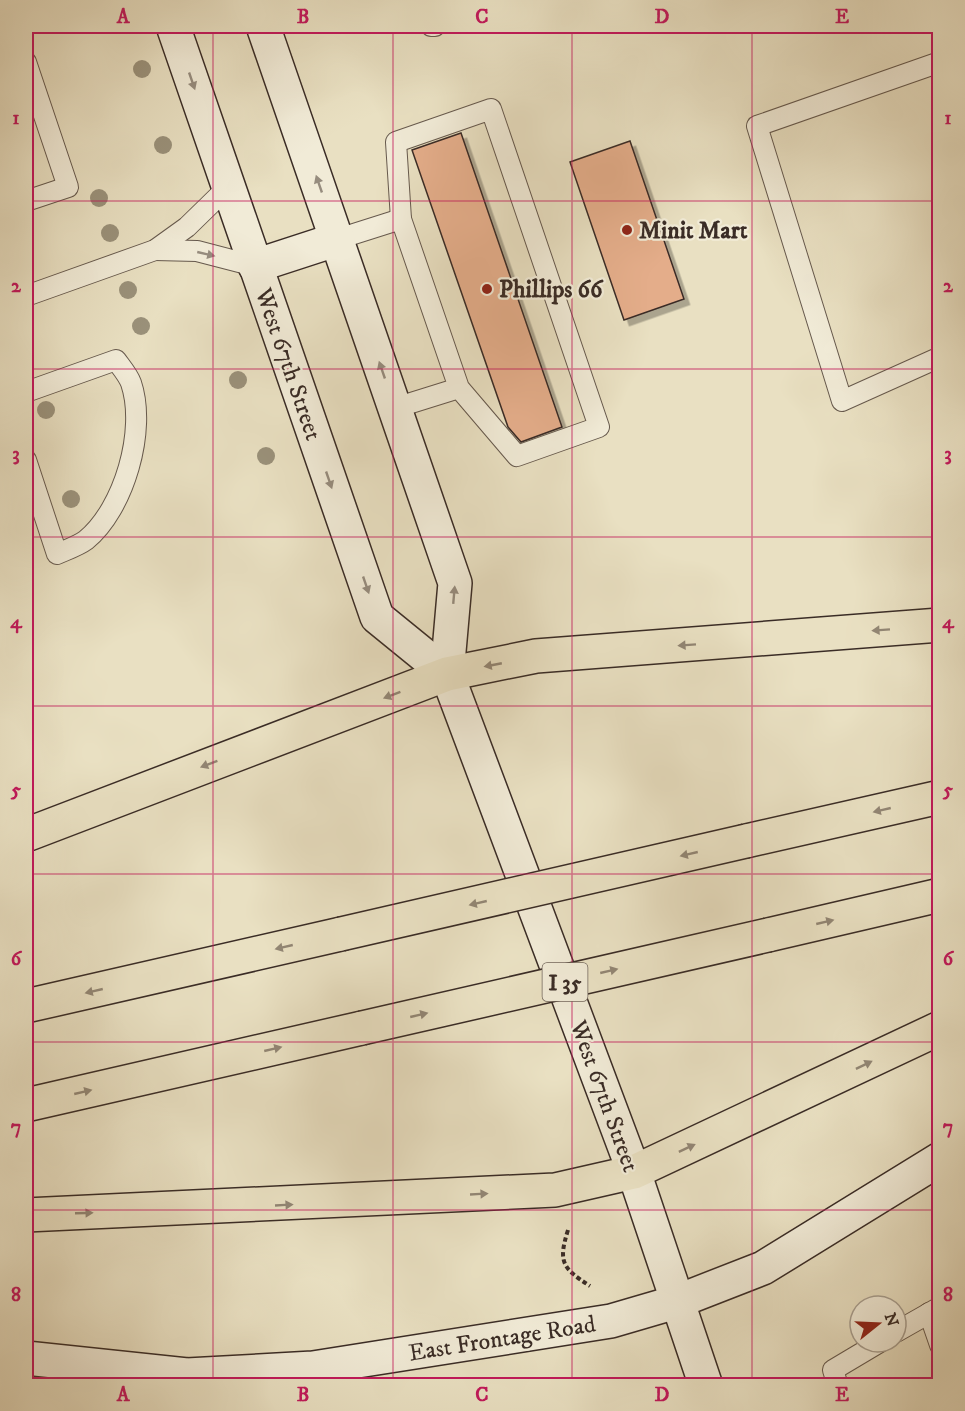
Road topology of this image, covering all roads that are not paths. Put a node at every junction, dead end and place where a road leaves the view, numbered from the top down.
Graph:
1 (173, 26) edge
2 (263, 26) edge
3 (26, 62) edge
4 (939, 62) edge
5 (228, 187) junction
6 (26, 201) edge
7 (401, 219) junction
8 (338, 239) junction
9 (156, 250) junction
10 (255, 266) junction
11 (26, 296) edge
12 (939, 357) edge
13 (459, 388) junction
14 (26, 392) edge
15 (395, 408) junction
16 (26, 460) edge
17 (31, 496) edge
18 (939, 625) edge
19 (447, 674) junction
20 (939, 797) edge
21 (26, 835) edge
22 (939, 895) edge
23 (26, 1006) edge
24 (939, 1028) edge
25 (26, 1106) edge
26 (939, 1159) edge
27 (634, 1172) junction
28 (26, 1215) edge
29 (676, 1302) junction
30 (934, 1310) edge
31 (908, 1325) edge
32 (939, 1344) edge
33 (860, 1354) edge
34 (26, 1358) edge
35 (706, 1386) edge
36 (838, 1386) edge

1 -> 5 street, West 67th Street
8 -> 2 street, West 67th Street
3 - 6 lane
4 - 12 lane
5 - 9 lane
5 - 10 street, West 67th Street
7 - 8 lane
7 - 13 lane
7 - 13 lane
8 - 10 street
15 -> 8 street, West 67th Street
9 -> 10 lane
9 - 11 lane
10 -> 19 street, West 67th Street
13 - 15 lane
14 - 17 lane
19 -> 15 street, West 67th Street
16 - 17 lane
18 -> 19 highway
19 -> 21 highway
19 - 27 street, West 67th Street
20 -> 23 highway, bridge
25 -> 22 highway, I 35, bridge
27 -> 24 highway
26 - 29 street, East Frontage Road
28 -> 27 highway
27 - 29 street, West 67th Street
29 - 34 street, East Frontage Road
29 - 35 street, West 67th Street
30 - 31 lane
30 - 32 lane
33 - 36 lane

